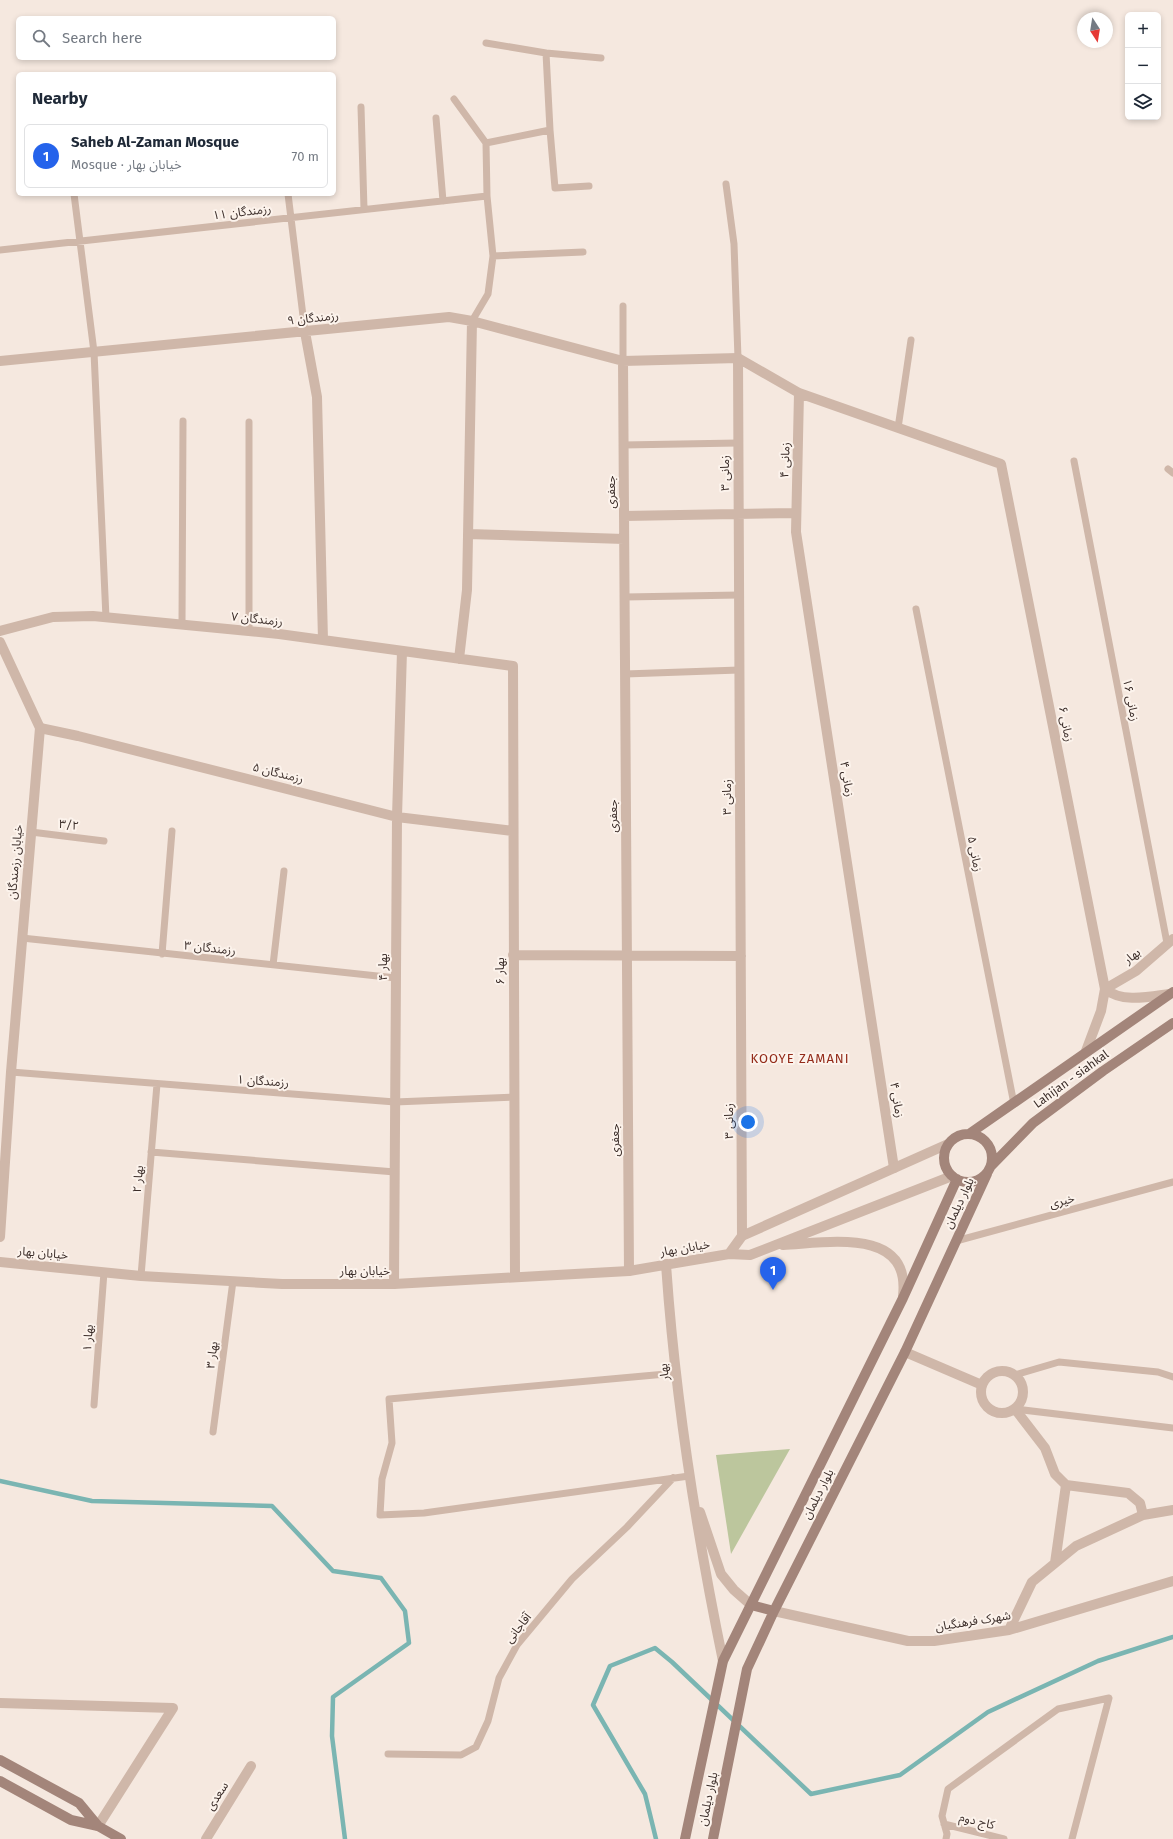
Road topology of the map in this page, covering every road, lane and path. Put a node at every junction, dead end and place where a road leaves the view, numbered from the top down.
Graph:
1 (486, 43) dead end
2 (546, 53) junction
3 (601, 58) dead end
4 (454, 99) dead end
5 (361, 107) dead end
6 (436, 118) dead end
7 (550, 130) junction
8 (486, 143) junction
9 (726, 184) dead end
10 (589, 186) dead end
11 (74, 196) edge
12 (288, 196) edge
13 (486, 196) junction
14 (443, 201) junction
15 (364, 209) junction
16 (291, 217) junction
17 (80, 241) junction
18 (0, 250) edge
19 (582, 252) dead end
20 (493, 256) junction
21 (623, 306) dead end
22 (472, 321) junction
23 (305, 332) junction
24 (910, 340) dead end
25 (94, 352) junction
26 (738, 358) junction
27 (0, 361) edge
28 (623, 361) junction
29 (800, 393) junction
30 (183, 421) dead end
31 (249, 422) dead end
32 (898, 428) junction
33 (738, 443) junction
34 (623, 445) junction
35 (1074, 461) dead end
36 (796, 513) junction
37 (738, 514) junction
38 (624, 516) junction
39 (468, 534) junction
40 (624, 539) junction
41 (739, 595) junction
42 (624, 598) junction
43 (916, 609) dead end
44 (106, 618) junction
45 (182, 625) junction
46 (0, 631) edge
47 (249, 631) junction
48 (323, 640) junction
49 (0, 642) edge
50 (402, 651) junction
51 (459, 658) junction
52 (512, 666) joint
53 (739, 670) junction
54 (625, 674) junction
55 (40, 728) junction
56 (397, 817) junction
57 (513, 831) junction
58 (31, 832) junction
59 (172, 832) dead end
60 (104, 840) dead end
61 (284, 872) dead end
62 (22, 938) junction
63 (1170, 941) edge
64 (162, 954) junction
65 (513, 955) junction
66 (627, 956) junction
67 (741, 956) junction
68 (273, 965) junction
69 (396, 978) junction
70 (1105, 989) junction
71 (1171, 993) edge
72 (1173, 1023) edge
73 (1086, 1051) junction
74 (11, 1072) junction
75 (157, 1084) junction
76 (514, 1097) junction
77 (395, 1102) junction
78 (1014, 1104) junction
79 (969, 1134) junction
80 (948, 1144) junction
81 (151, 1152) junction
82 (894, 1168) junction
83 (989, 1170) junction
84 (395, 1172) junction
85 (954, 1178) junction
86 (1173, 1182) edge
87 (742, 1236) junction
88 (0, 1237) edge
89 (956, 1241) junction
90 (774, 1245) junction
91 (729, 1254) junction
92 (0, 1262) edge
93 (666, 1264) junction
94 (629, 1271) junction
95 (104, 1272) junction
96 (141, 1276) junction
97 (515, 1277) junction
98 (233, 1281) junction
99 (394, 1284) junction
100 (903, 1298) junction
101 (905, 1352) junction
102 (677, 1373) junction
103 (1015, 1374) junction
104 (1173, 1377) edge
105 (982, 1385) junction
106 (94, 1405) dead end
107 (1015, 1409) junction
108 (1173, 1428) edge
109 (213, 1432) dead end
110 (689, 1476) junction
111 (673, 1478) junction
112 (1066, 1486) junction
113 (1173, 1510) edge
114 (1143, 1515) junction
115 (1055, 1563) junction
116 (1173, 1580) edge
117 (751, 1605) junction
118 (774, 1611) junction
119 (1009, 1630) junction
120 (722, 1666) junction
121 (0, 1703) edge
122 (388, 1754) dead end
123 (0, 1760) edge
124 (251, 1766) dead end
125 (0, 1781) edge
126 (944, 1824) junction
127 (98, 1826) junction
128 (121, 1839) edge
129 (206, 1839) edge
130 (685, 1839) edge
131 (713, 1839) edge
132 (946, 1839) edge
133 (1004, 1839) edge
134 (1072, 1839) edge

1 - 2 lane
2 - 3 lane
2 - 7 lane
4 - 8 lane
5 - 15 lane
6 - 14 lane
7 - 8 lane
7 - 10 lane
8 - 13 lane
9 - 26 lane
11 - 17 lane
12 - 16 lane
13 - 14 lane, رزمندگان ۱۱
13 - 20 lane
14 - 15 lane, رزمندگان ۱۱
15 - 16 lane, رزمندگان ۱۱
16 - 17 lane, رزمندگان ۱۱
16 - 23 lane
17 - 18 lane, رزمندگان ۱۱
17 - 25 lane
19 - 20 lane
20 - 22 lane
21 - 28 lane
22 - 23 street, رزمندگان ۹
22 - 28 street, رزمندگان ۹
22 - 39 street
23 - 25 street, رزمندگان ۹
23 - 48 street
24 - 32 lane
25 - 27 street, رزمندگان ۹
25 - 44 lane
26 - 28 street, رزمندگان ۹
26 - 29 street
26 - 33 street, زمانی ۳
28 - 34 street, جعفری
29 - 32 street
29 - 36 street, زمانی ۴
30 - 45 lane
31 - 47 lane
32 - 70 street, زمانی ۶
33 - 34 lane
33 - 37 street, زمانی ۳
34 - 38 street, جعفری
35 - 63 lane, زمانی ۱۶
36 - 37 street
36 - 82 street, زمانی ۴
37 - 38 street
37 - 41 street, زمانی ۳
38 - 40 street, جعفری
39 - 40 street
39 - 51 street
40 - 42 street, جعفری
41 - 42 lane
41 - 53 street, زمانی ۳
42 - 54 street, جعفری
43 - 78 lane, زمانی ۵
44 - 45 street, رزمندگان ۷
44 - 46 street, رزمندگان ۷
45 - 47 street, رزمندگان ۷
47 - 48 street, رزمندگان ۷
48 - 50 street, رزمندگان ۷
49 - 55 street, خیابان رزمندگان
50 - 51 street, رزمندگان ۷
50 - 56 street, بهار ۴
51 - 52 street, رزمندگان ۷
52 - 57 street, بهار ۶
53 - 54 lane
53 - 67 street, زمانی ۳
54 - 66 street, جعفری
55 - 56 street, رزمندگان ۵
55 - 58 street, خیابان رزمندگان
56 - 57 street, رزمندگان ۵
56 - 69 street, بهار ۴
57 - 65 street, بهار ۶
58 - 60 lane, ۳/۲
58 - 62 street, خیابان رزمندگان
59 - 64 lane
61 - 68 lane
62 - 64 lane, رزمندگان ۳
62 - 74 street, خیابان رزمندگان
63 - 70 street, بهار
64 - 68 lane, رزمندگان ۳
65 - 66 street
65 - 76 street, بهار ۶
66 - 67 street
66 - 94 street, جعفری
67 - 87 street, زمانی ۳
68 - 69 lane, رزمندگان ۳
69 - 77 street, بهار ۴
70 - 71 street
70 - 73 street
71 - 73 main road
72 - 83 main road, Lahijan - siahkal
73 - 78 main road
74 - 75 lane, رزمندگان ۱
74 - 88 street, خیابان رزمندگان
75 - 77 lane, رزمندگان ۱
75 - 81 lane, بهار ۲
76 - 77 lane, رزمندگان ۱
76 - 97 street, بهار ۶
77 - 84 street, بهار ۴
78 - 79 main road
79 - 80 main road
79 - 83 main road
80 - 82 street
80 - 85 main road
81 - 84 lane
81 - 96 lane, بهار ۲
82 - 87 street
83 - 85 main road
83 - 89 main road, بلوار دیلمان
84 - 99 street, بهار ۴
85 - 90 street, خیابان بهار
85 - 100 main road, بلوار دیلمان
86 - 89 lane, خیری
87 - 91 street, خیابان بهار
89 - 101 main road, بلوار دیلمان
90 - 91 street, خیابان بهار
90 - 100 street
91 - 93 street, خیابان بهار
92 - 95 street, خیابان بهار
93 - 94 street, خیابان بهار
93 - 102 street, بهار
94 - 97 street, خیابان بهار
95 - 96 street, خیابان بهار
95 - 106 lane, بهار ۱
96 - 98 street, خیابان بهار
97 - 99 street, خیابان بهار
98 - 99 street, خیابان بهار
98 - 109 lane, بهار ۳
100 - 117 main road, بلوار دیلمان
101 - 105 street
101 - 118 main road, بلوار دیلمان
102 - 110 street, بهار
102 - 111 lane
103 - 104 lane
103 - 105 street
103 - 107 street
105 - 107 street
107 - 108 lane
107 - 112 street
110 - 111 lane
110 - 117 street, بهار
110 - 120 street, بهار
111 - 122 lane, آقاجانی
112 - 114 street
112 - 115 street
113 - 114 street
114 - 115 street
115 - 119 street
116 - 119 street, شهرک فرهنگیان
117 - 118 main road
117 - 120 main road, بلوار دیلمان
118 - 119 street, شهرک فرهنگیان
118 - 131 main road, بلوار دیلمان
120 - 130 main road, بلوار دیلمان
121 - 127 street
123 - 127 main road
124 - 129 street, سعدی
125 - 127 main road
126 - 132 lane
126 - 133 lane, کاج دوم
126 - 134 lane
127 - 128 main road

